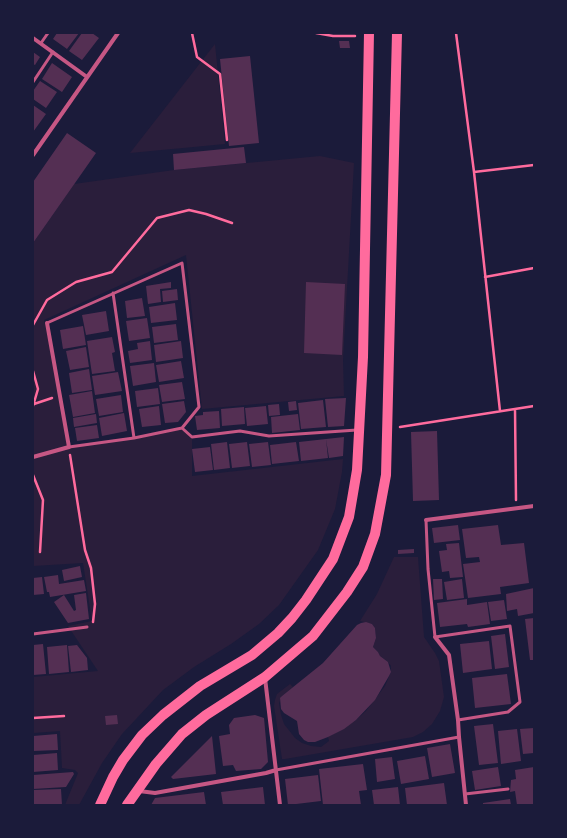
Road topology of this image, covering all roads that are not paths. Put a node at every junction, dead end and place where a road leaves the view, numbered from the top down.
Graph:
1 (48, 33) edge
2 (118, 33) edge
3 (369, 33) edge
4 (397, 33) edge
5 (33, 38) edge
6 (40, 43) junction
7 (53, 52) junction
8 (87, 77) junction
9 (33, 82) edge
10 (33, 155) edge
11 (113, 293) junction
12 (47, 323) joint
13 (182, 428) junction
14 (359, 430) junction
15 (134, 438) junction
16 (69, 447) junction
17 (33, 457) edge
18 (534, 506) edge
19 (426, 520) joint
20 (87, 627) road end
21 (33, 634) edge
22 (435, 637) junction
23 (265, 677) junction
24 (458, 720) junction
25 (459, 737) junction
26 (276, 770) junction
27 (508, 790) dead end
28 (137, 791) junction
29 (465, 794) junction
30 (100, 805) edge
31 (127, 805) edge
32 (280, 805) edge
33 (466, 805) edge

1 - 6 lane
2 - 8 street
3 - 14 main road
4 - 23 main road
5 - 6 street
6 - 7 street
7 - 8 street
7 - 9 lane
8 - 10 street
11 - 12 lane
11 - 13 lane
11 - 15 lane
12 - 16 street
13 - 14 lane
13 - 15 lane
14 - 30 main road
15 - 16 lane
16 - 17 street
18 - 19 street
19 - 22 lane
20 - 21 lane
22 - 24 street
22 - 24 lane
23 - 26 street
23 - 28 main road
24 - 25 street
25 - 26 lane
25 - 29 street
26 - 28 street
26 - 32 street
27 - 29 lane
28 - 31 main road
29 - 33 street

